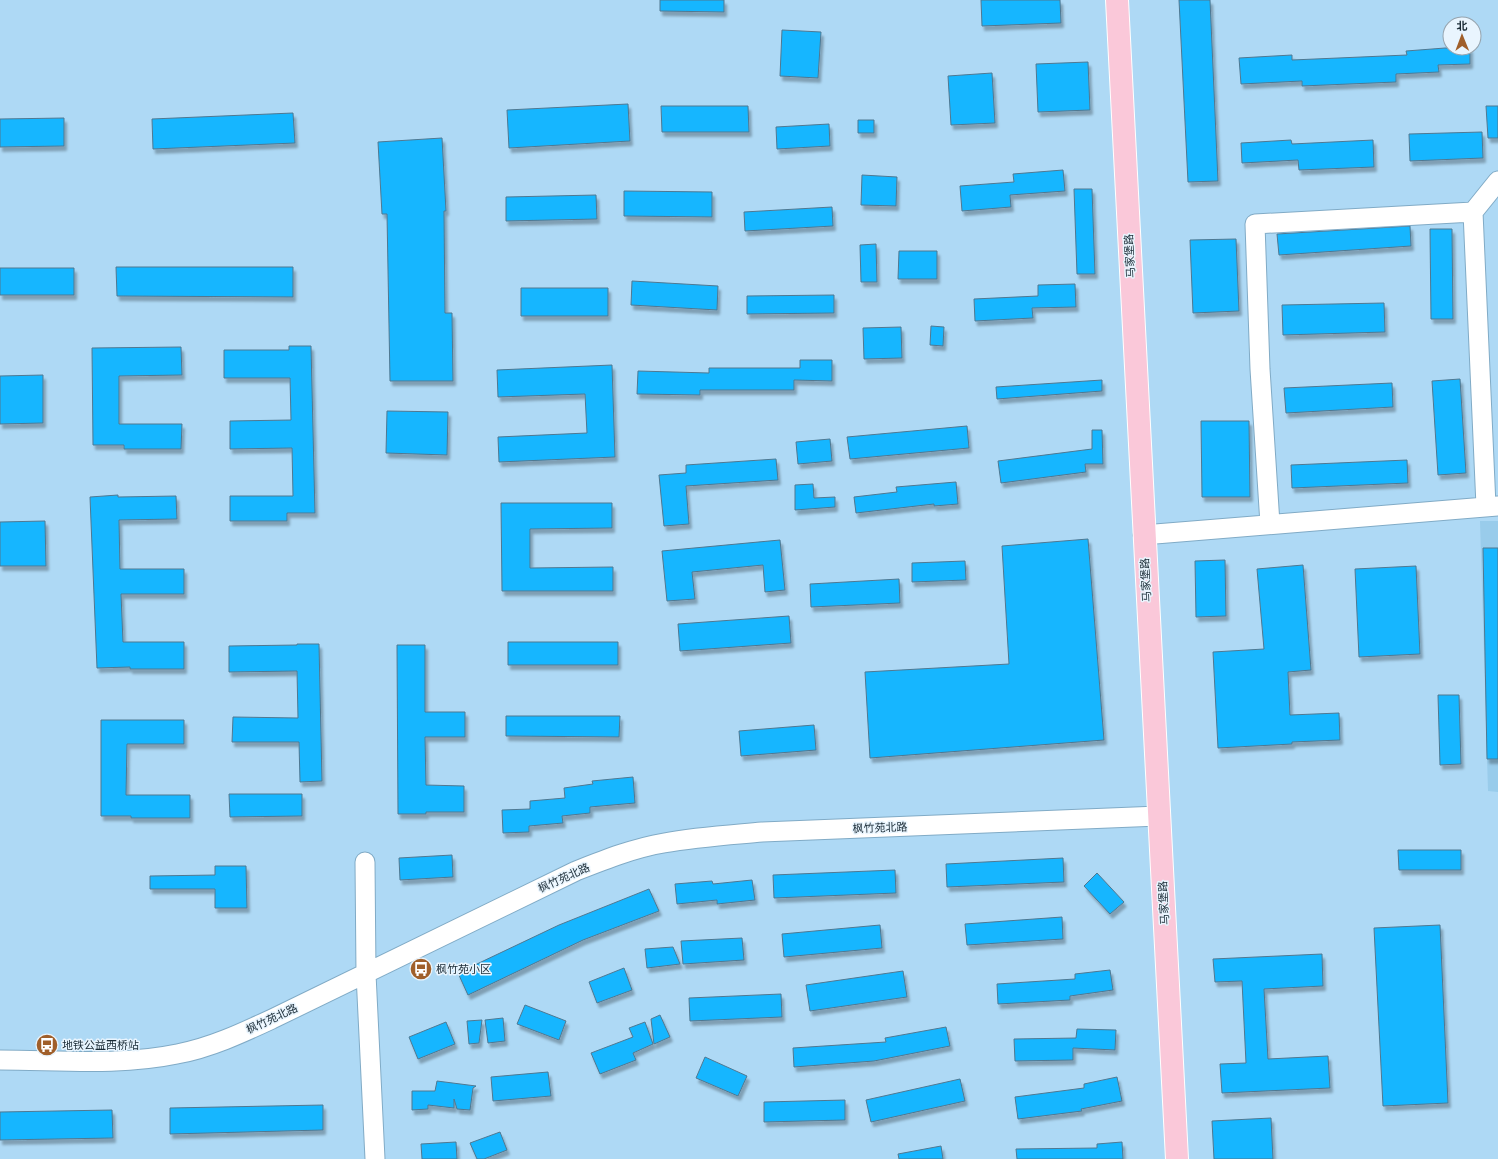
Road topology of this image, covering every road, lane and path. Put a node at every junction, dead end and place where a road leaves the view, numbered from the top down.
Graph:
1 (1117, 0) edge
2 (1498, 181) edge
3 (1472, 212) junction
4 (1492, 506) edge
5 (1270, 524) junction
6 (1144, 535) junction
7 (1159, 816) junction
8 (365, 862) dead end
9 (366, 974) junction
10 (0, 1060) edge
11 (374, 1159) edge
12 (1177, 1159) edge

1 - 6 main road, 马家堡路
2 - 3 street
3 - 4 street
3 - 5 street
4 - 5 street
5 - 6 street
6 - 7 main road, 马家堡路
7 - 9 street, 枫竹苑北路
7 - 12 main road, 马家堡路
8 - 9 street
9 - 10 street, 枫竹苑北路
9 - 11 street

